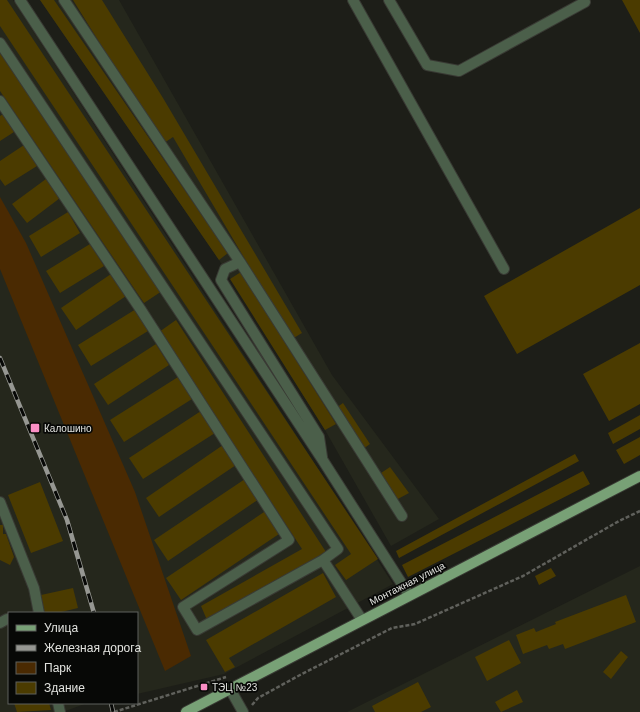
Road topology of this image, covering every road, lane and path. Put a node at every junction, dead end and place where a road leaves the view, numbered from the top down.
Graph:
1 (20, 0) edge
2 (64, 0) edge
3 (353, 0) edge
4 (388, 0) edge
5 (584, 0) edge
6 (0, 43) edge
7 (0, 101) edge
8 (240, 262) junction
9 (504, 269) dead end
10 (322, 459) junction
11 (640, 476) edge
12 (0, 502) edge
13 (640, 511) edge
14 (402, 516) dead end
15 (323, 560) junction
16 (409, 595) junction
17 (39, 612) edge
18 (362, 620) junction
19 (230, 689) junction
20 (169, 695) dead end
21 (246, 710) edge
22 (114, 712) edge
23 (186, 712) edge

1 - 10 lane
2 - 8 lane
3 - 9 lane
4 - 5 lane
6 - 15 lane
7 - 15 lane
8 - 10 lane
8 - 14 lane
10 - 16 lane
11 - 16 main road, Монтажная улица
12 - 17 lane
13 - 21 path
15 - 18 lane
16 - 18 main road, Монтажная улица
18 - 19 main road, Монтажная улица
19 - 21 lane
19 - 23 main road, Монтажная улица
20 - 22 path

